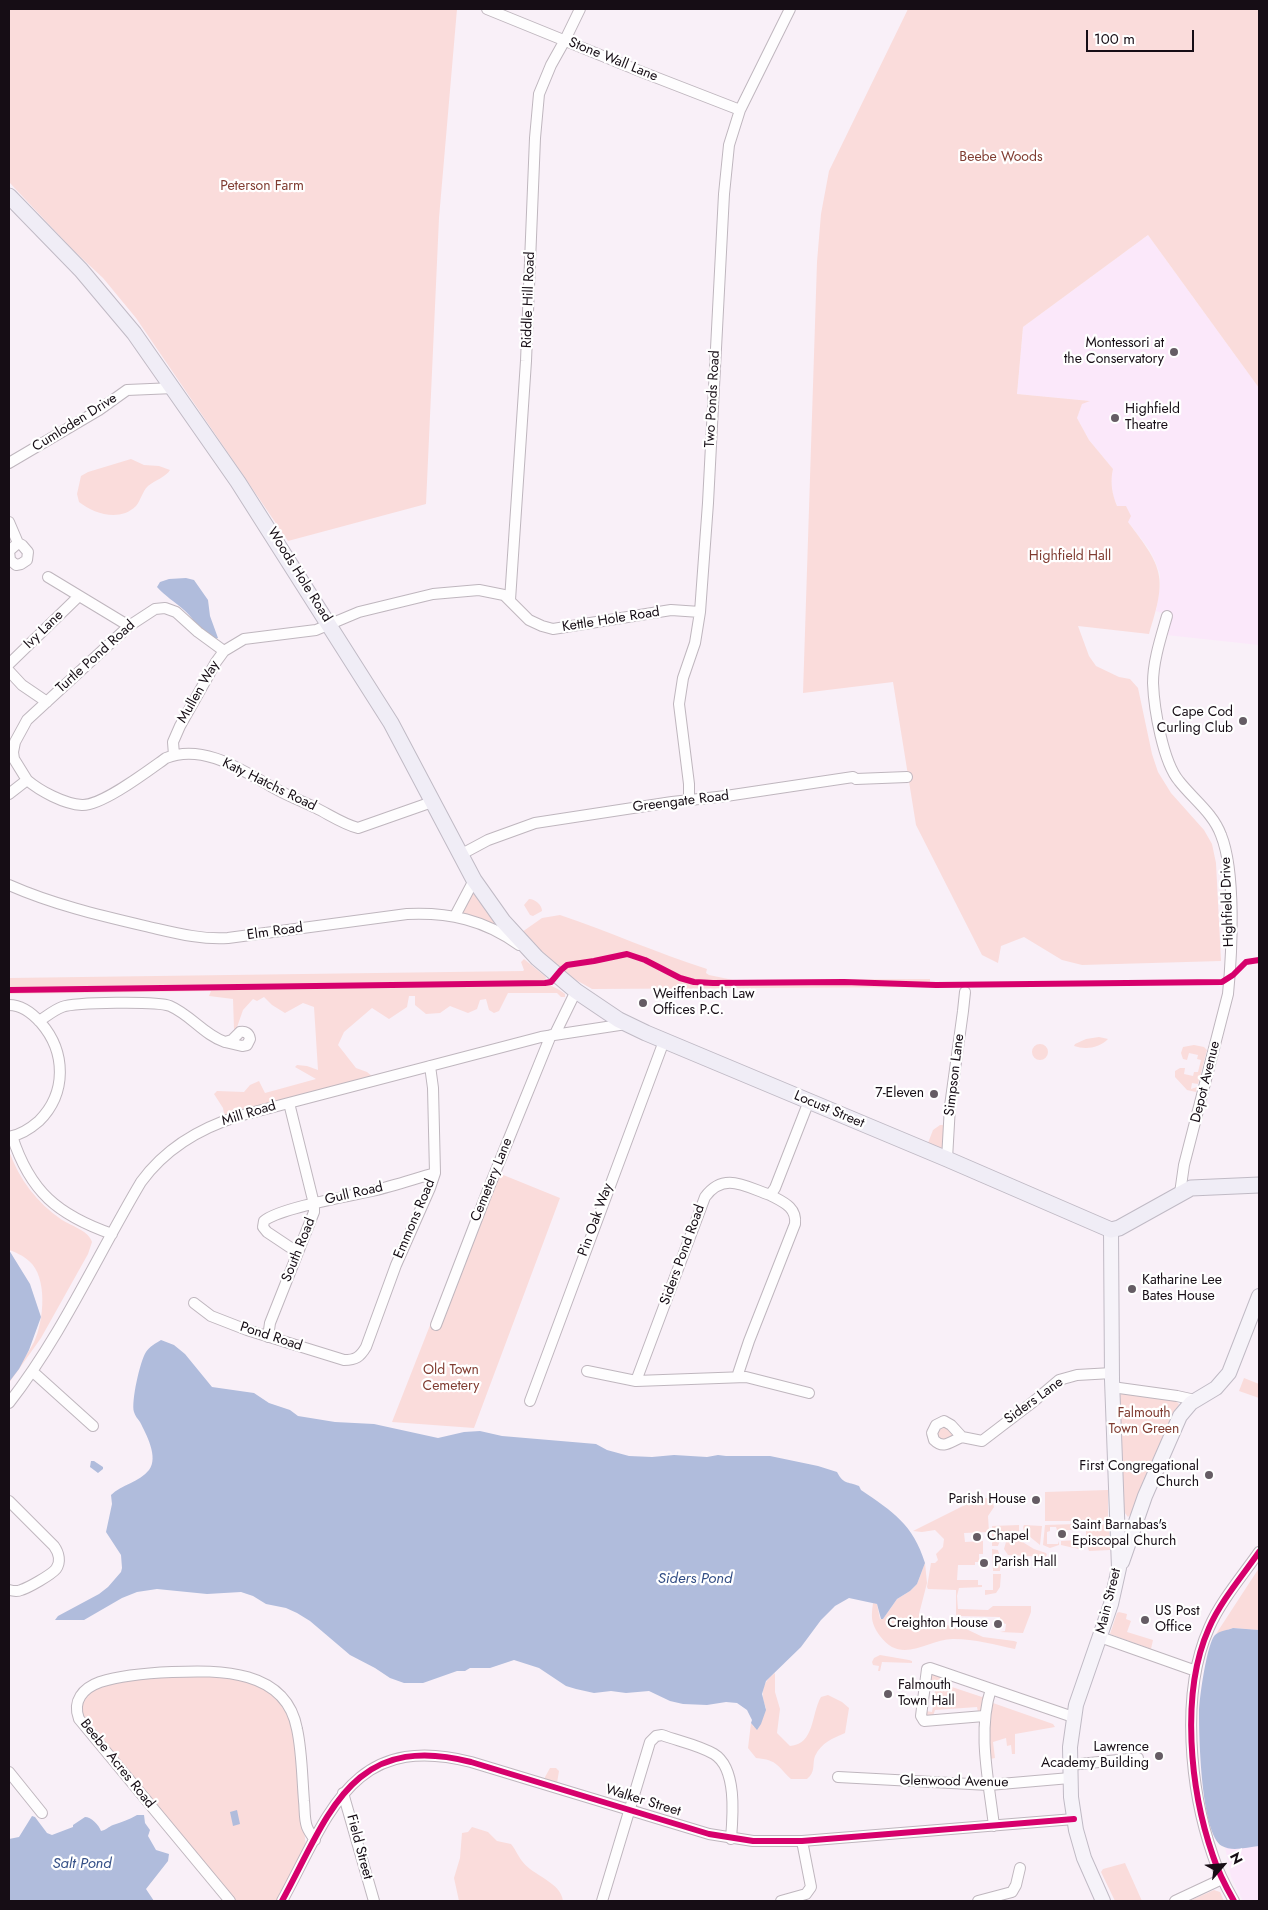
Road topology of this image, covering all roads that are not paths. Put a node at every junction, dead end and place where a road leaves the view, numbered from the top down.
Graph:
1 (487, 9) edge
2 (580, 9) edge
3 (790, 9) edge
4 (565, 40) junction
5 (740, 110) junction
6 (9, 196) edge
7 (174, 388) junction
8 (9, 464) edge
9 (9, 522) edge
10 (18, 543) dead end
11 (48, 577) dead end
12 (79, 596) junction
13 (510, 600) junction
14 (700, 612) junction
15 (1167, 616) dead end
16 (330, 625) junction
17 (129, 626) junction
18 (224, 651) junction
19 (9, 664) edge
20 (9, 671) edge
21 (46, 702) junction
22 (11, 751) edge
23 (174, 755) junction
24 (907, 777) dead end
25 (27, 780) junction
26 (9, 794) edge
27 (690, 799) junction
28 (432, 802) junction
29 (460, 855) junction
30 (474, 880) junction
31 (9, 885) edge
32 (455, 916) junction
33 (537, 958) junction
34 (1230, 970) joint
35 (556, 975) joint
36 (576, 991) junction
37 (964, 992) dead end
38 (9, 1005) edge
39 (40, 1022) junction
40 (627, 1024) junction
41 (553, 1035) junction
42 (664, 1041) junction
43 (225, 1042) dead end
44 (430, 1066) junction
45 (809, 1101) junction
46 (289, 1102) junction
47 (10, 1136) edge
48 (947, 1159) junction
49 (434, 1173) junction
50 (1259, 1185) edge
51 (1180, 1193) junction
52 (770, 1195) junction
53 (314, 1204) junction
54 (1111, 1230) junction
55 (112, 1234) junction
56 (298, 1252) junction
57 (1259, 1296) edge
58 (194, 1303) dead end
59 (436, 1325) dead end
60 (268, 1337) junction
61 (353, 1360) joint
62 (32, 1370) junction
63 (587, 1371) dead end
64 (737, 1377) junction
65 (1112, 1380) junction
66 (636, 1382) junction
67 (809, 1393) dead end
68 (530, 1400) dead end
69 (1195, 1400) junction
70 (9, 1403) edge
71 (93, 1426) dead end
72 (962, 1437) dead end
73 (9, 1501) edge
74 (1140, 1510) junction
75 (1118, 1533) junction
76 (1259, 1552) edge
77 (1119, 1568) junction
78 (9, 1590) edge
79 (1100, 1637) junction
80 (1196, 1671) junction
81 (991, 1689) junction
82 (984, 1716) junction
83 (1073, 1717) junction
84 (1138, 1758) dead end
85 (1070, 1771) junction
86 (10, 1776) edge
87 (838, 1777) dead end
88 (989, 1785) junction
89 (343, 1793) junction
90 (630, 1811) junction
91 (42, 1813) dead end
92 (1074, 1819) junction
93 (994, 1826) junction
94 (731, 1838) junction
95 (315, 1840) junction
96 (802, 1841) junction
97 (1020, 1868) dead end
98 (1222, 1879) junction
99 (804, 1898) edge
100 (230, 1901) edge
101 (282, 1901) edge
102 (374, 1901) edge
103 (602, 1901) edge
104 (781, 1901) edge
105 (978, 1901) edge
106 (1103, 1901) edge
107 (1175, 1901) edge
108 (1234, 1901) edge

1 - 4 street, Stone Wall Lane
2 - 4 street, Riddle Hill Road
3 - 5 street, Two Ponds Road
4 - 5 street, Stone Wall Lane
4 - 13 street, Riddle Hill Road
5 - 14 street, Two Ponds Road
6 - 7 highway, Woods Hole Road
7 - 8 street, Cumloden Drive
7 - 16 highway, Woods Hole Road
9 - 10 street
11 - 12 street
12 - 17 street
12 - 19 street, Ivy Lane
13 - 14 street, Kettle Hole Road
13 - 16 street, Kettle Hole Road
14 - 27 street, Two Ponds Road
15 - 34 street, Highfield Drive
16 - 18 street, Mullen Way
16 - 28 highway, Woods Hole Road
17 - 18 street, Turtle Pond Road
17 - 21 street, Turtle Pond Road
18 - 23 street, Mullen Way
20 - 21 street
21 - 22 street, Turtle Pond Road
22 - 25 street
23 - 25 street
23 - 28 street, Katy Hatchs Road
24 - 27 street, Greengate Road
25 - 26 street
27 - 29 street, Greengate Road
28 - 29 highway, Woods Hole Road
29 - 30 highway, Woods Hole Road
30 - 32 street
30 - 33 highway, Woods Hole Road
31 - 32 street, Elm Road
32 - 33 street, Elm Road
33 - 35 highway, Woods Hole Road
34 - 51 street, Depot Avenue
35 - 36 highway, Locust Street
36 - 40 highway, Locust Street
36 - 41 street, Cemetery Lane
37 - 48 street, Simpson Lane
38 - 39 street
39 - 43 street
39 - 47 street
40 - 41 street, Mill Road
40 - 42 highway, Locust Street
41 - 44 street, Mill Road
41 - 59 street, Cemetery Lane
42 - 45 highway, Locust Street
42 - 68 street, Pin Oak Way
44 - 46 street, Mill Road
44 - 49 street, Emmons Road
45 - 48 highway, Locust Street
45 - 52 street
46 - 53 street, South Road
46 - 55 street, Mill Road
47 - 55 street
48 - 54 highway, Locust Street
49 - 53 street, Gull Road
49 - 61 street, Emmons Road
50 - 51 highway
51 - 54 highway
52 - 64 street, Siders Pond Road
52 - 66 street, Siders Pond Road
53 - 56 street, South Road
53 - 56 street, Gull Road
54 - 65 main road, Main Street
55 - 62 street, Mill Road
56 - 60 street, South Road
57 - 69 main road
58 - 60 street, Pond Road
60 - 61 street, Pond Road
62 - 70 street, Mill Road
62 - 71 street
63 - 66 street
64 - 66 street
64 - 67 street
65 - 69 street, Siders Lane
65 - 72 street, Siders Lane
65 - 75 main road, Main Street
69 - 74 main road
73 - 78 street
74 - 75 main road
74 - 77 main road
75 - 77 main road, Main Street
76 - 80 street
77 - 79 main road, Main Street
79 - 80 street
79 - 83 main road, Main Street
80 - 98 street
81 - 82 street
81 - 82 street
81 - 83 street
82 - 88 street
83 - 85 main road, Main Street
84 - 85 street, Glenwood Avenue
85 - 88 street, Glenwood Avenue
85 - 92 main road, Main Street
86 - 91 street
87 - 88 street, Glenwood Avenue
88 - 93 street
89 - 90 street, Walker Street
89 - 95 street, Walker Street
89 - 102 street, Field Street
90 - 94 street, Walker Street
90 - 94 street
90 - 103 street
92 - 93 street, Walker Street
92 - 106 main road, Main Street
93 - 96 street, Walker Street
94 - 96 street, Walker Street
95 - 100 street, Beebe Acres Road
95 - 101 street, Walker Street
96 - 99 street
97 - 105 street
98 - 107 street
98 - 108 street
99 - 104 street

